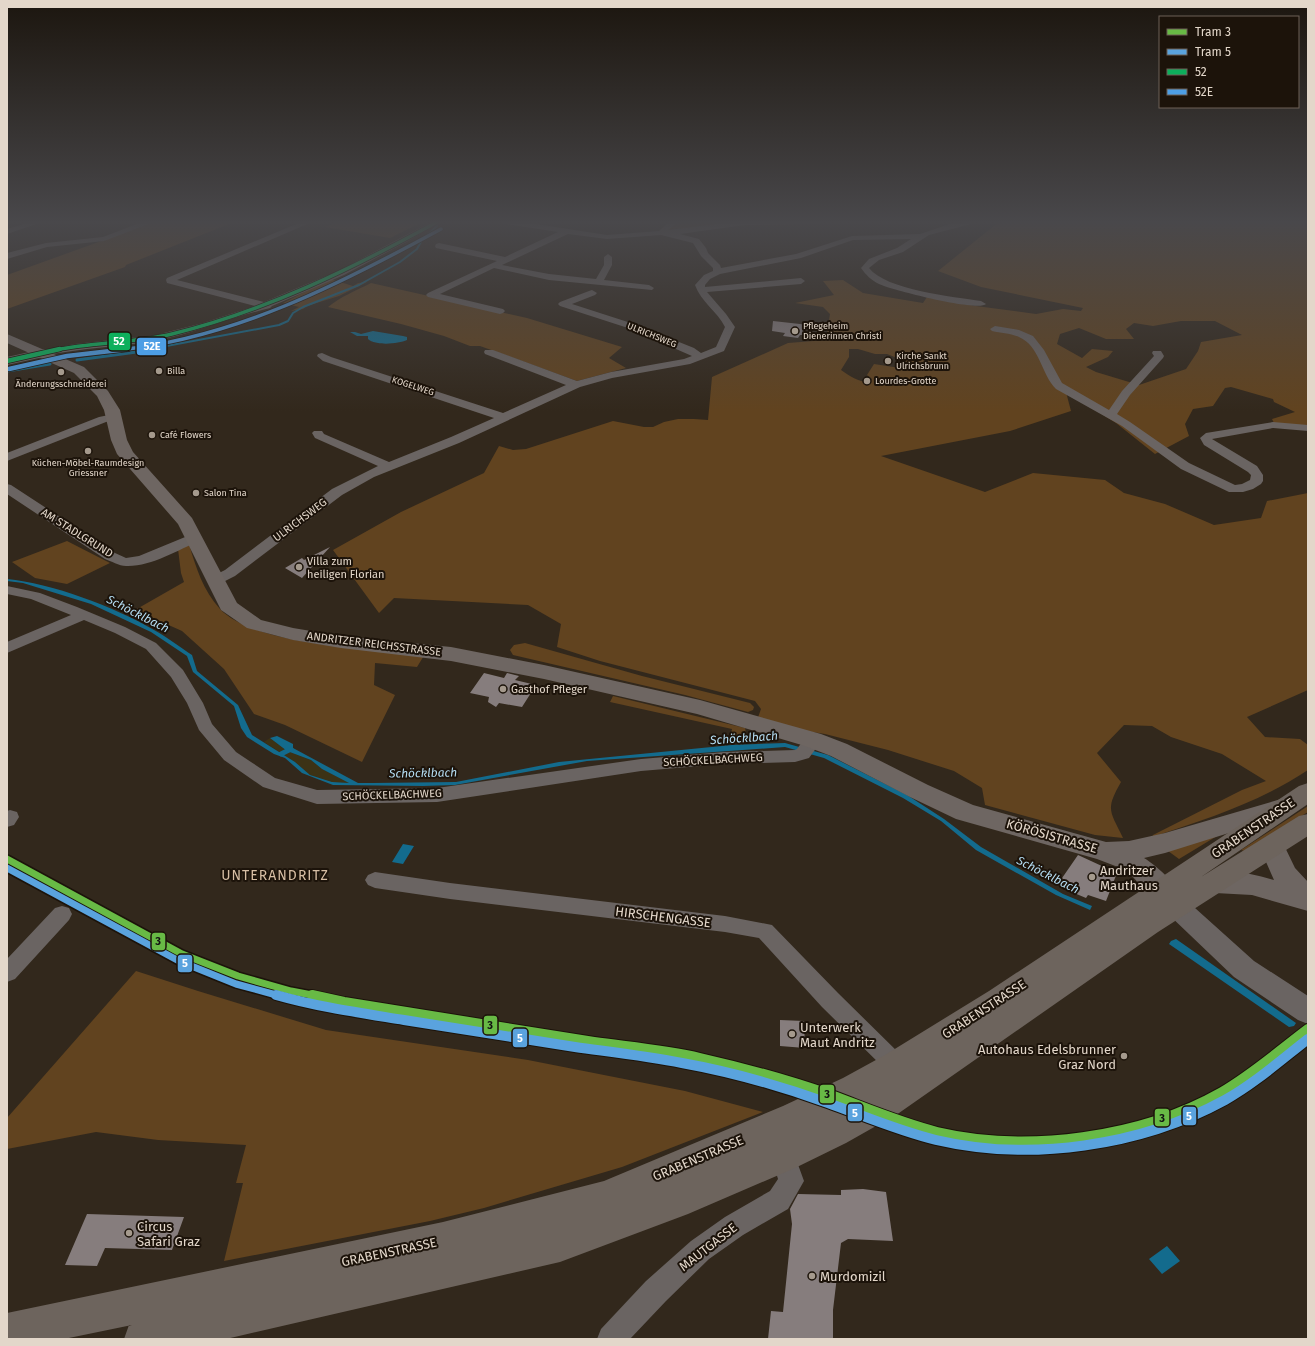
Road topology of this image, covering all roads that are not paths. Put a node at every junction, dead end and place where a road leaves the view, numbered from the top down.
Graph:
1 (181, 285) edge
2 (313, 285) edge
3 (451, 285) edge
4 (622, 285) edge
5 (700, 285) edge
6 (759, 285) edge
7 (887, 285) edge
8 (649, 288) dead end
9 (701, 290) junction
10 (592, 293) dead end
11 (981, 304) dead end
12 (267, 306) junction
13 (500, 311) dead end
14 (995, 329) dead end
15 (7, 338) edge
16 (489, 352) dead end
17 (43, 353) junction
18 (1157, 353) dead end
19 (322, 356) dead end
20 (701, 357) junction
21 (7, 361) edge
22 (576, 385) junction
23 (1110, 414) junction
24 (114, 417) junction
25 (504, 417) junction
26 (1308, 428) edge
27 (318, 433) dead end
28 (7, 457) edge
29 (388, 466) junction
30 (7, 488) edge
31 (195, 538) junction
32 (216, 580) junction
33 (7, 590) edge
34 (83, 615) junction
35 (7, 648) edge
36 (808, 747) junction
37 (872, 766) joint
38 (1308, 792) edge
39 (1286, 806) junction
40 (1308, 823) edge
41 (1272, 846) junction
42 (1104, 851) junction
43 (375, 880) dead end
44 (1215, 882) junction
45 (1301, 897) edge
46 (1168, 898) junction
47 (62, 914) dead end
48 (7, 973) edge
49 (1308, 1011) edge
50 (896, 1065) junction
51 (783, 1156) junction
52 (7, 1332) edge
53 (142, 1339) edge
54 (611, 1339) edge

1 - 12 street
2 - 12 street
3 - 13 street
4 - 8 street
5 - 9 street
6 - 9 street
7 - 11 street
9 - 20 street, ULRICHSWEG
10 - 20 street, ULRICHSWEG
12 - 17 street
14 - 23 street
15 - 17 main road, ANDRITZER REICHSSTRASSE
16 - 22 street
17 - 21 street
17 - 24 main road, ANDRITZER REICHSSTRASSE
18 - 23 street
19 - 25 street, KOGELWEG
20 - 22 street, ULRICHSWEG
22 - 25 street, ULRICHSWEG
23 - 26 street
24 - 28 street
24 - 31 main road, ANDRITZER REICHSSTRASSE
25 - 29 street, ULRICHSWEG
27 - 29 street
29 - 32 street, ULRICHSWEG
30 - 31 street, AM STADLGRUND
31 - 32 main road, ANDRITZER REICHSSTRASSE
32 - 36 main road, ANDRITZER REICHSSTRASSE
33 - 34 street, SCHÖCKELBACHWEG
34 - 35 street
34 - 36 street, SCHÖCKELBACHWEG
36 - 37 main road, ANDRITZER REICHSSTRASSE
37 - 42 main road, KÖRÖSISTRASSE
38 - 39 main road, GRABENSTRASSE
39 - 42 main road
39 - 46 main road, GRABENSTRASSE
40 - 41 main road, GRABENSTRASSE
41 - 44 main road, GRABENSTRASSE
41 - 45 main road
42 - 46 main road, KÖRÖSISTRASSE
43 - 50 street, HIRSCHENGASSE
44 - 45 main road
44 - 46 main road, GRABENSTRASSE
46 - 49 street, KÖRÖSISTRASSE
46 - 50 main road, GRABENSTRASSE
46 - 51 main road, GRABENSTRASSE
47 - 48 street
50 - 52 main road, GRABENSTRASSE
51 - 53 main road, GRABENSTRASSE
51 - 54 street, MAUTGASSE

